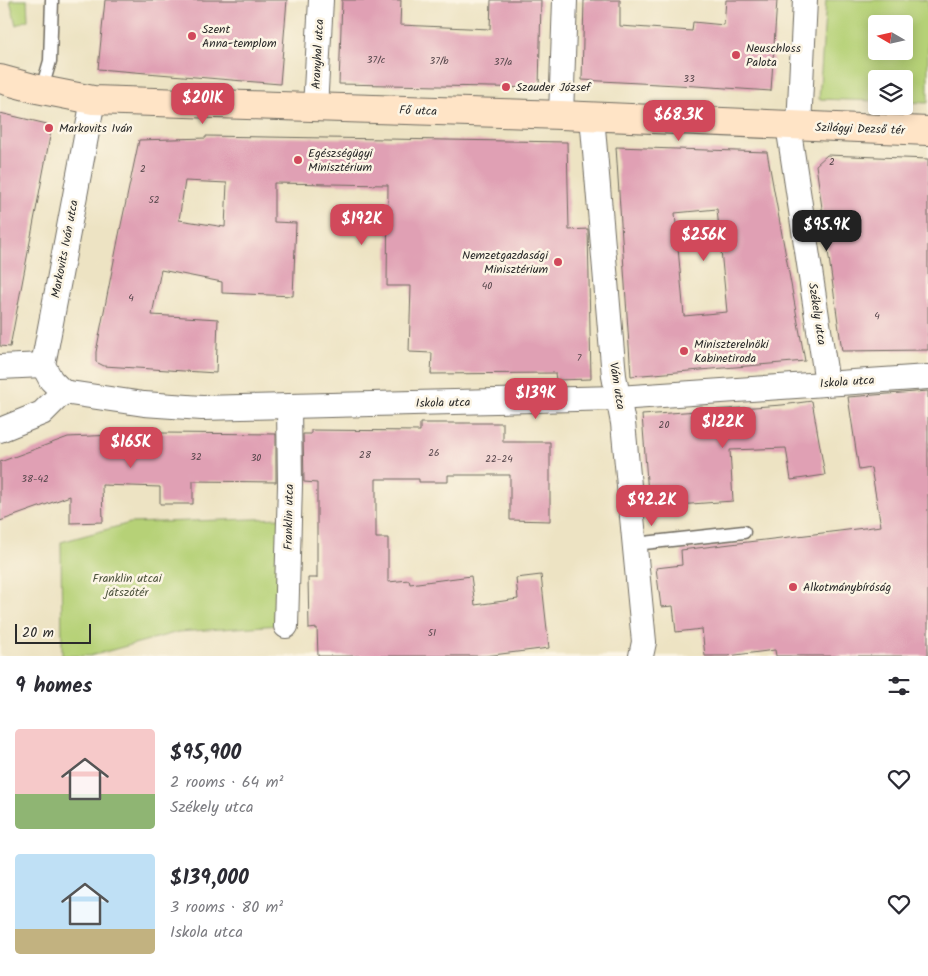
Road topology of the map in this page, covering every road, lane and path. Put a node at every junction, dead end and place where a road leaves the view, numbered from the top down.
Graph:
1 (52, 0) edge
2 (321, 0) edge
3 (565, 0) edge
4 (805, 0) edge
5 (0, 79) edge
6 (37, 89) junction
7 (93, 100) junction
8 (314, 108) junction
9 (561, 115) junction
10 (592, 116) junction
11 (793, 126) junction
12 (928, 131) edge
13 (43, 365) junction
14 (0, 367) edge
15 (928, 377) edge
16 (828, 383) junction
17 (63, 392) junction
18 (618, 398) junction
19 (289, 407) junction
20 (0, 430) edge
21 (744, 532) dead end
22 (635, 544) junction
23 (286, 626) dead end
24 (641, 656) edge

1 - 6 lane
2 - 8 street, Aranyhal utca
3 - 9 street
4 - 11 street, Szilágyi Dezső tér
5 - 6 street, Fő utca
6 - 7 street, Fő utca
7 - 8 street, Fő utca
7 - 13 street, Markovits Iván utca
8 - 9 street, Fő utca
9 - 10 street, Fő utca
10 - 11 street, Fő utca
10 - 18 street, Vám utca
11 - 12 street, Szilágyi Dezső tér
11 - 16 street, Székely utca
13 - 14 street
13 - 17 street
15 - 16 street, Iskola utca
16 - 18 street, Iskola utca
17 - 19 street, Iskola utca
17 - 20 street
18 - 19 street, Iskola utca
18 - 22 street, Vám utca
19 - 23 street, Franklin utca
21 - 22 lane
22 - 24 street, Vám utca

